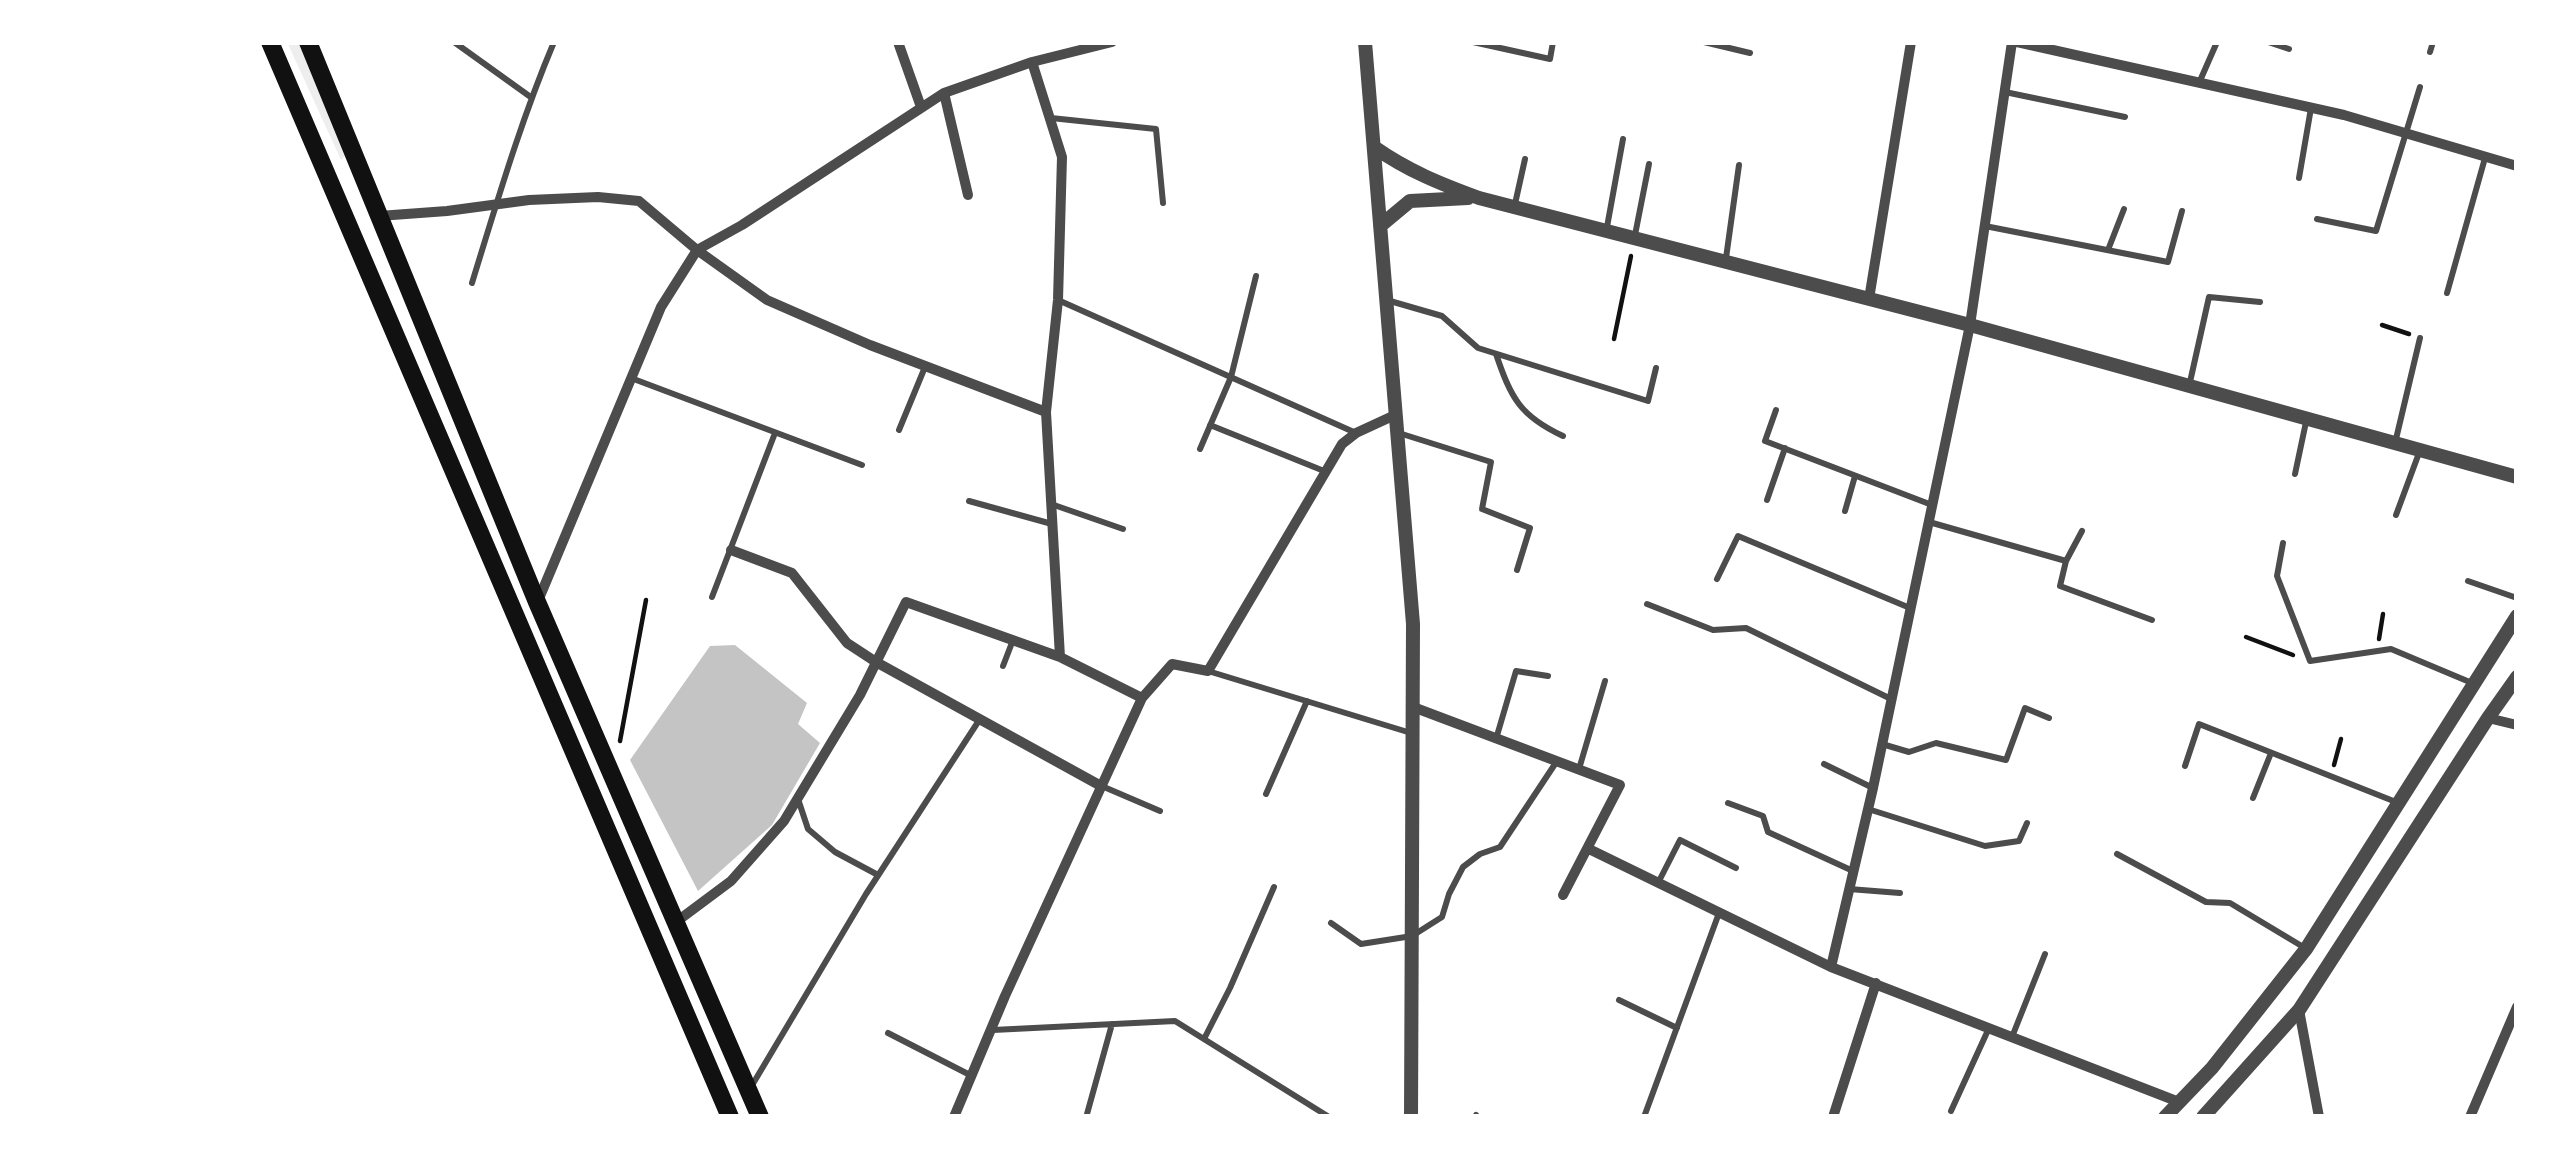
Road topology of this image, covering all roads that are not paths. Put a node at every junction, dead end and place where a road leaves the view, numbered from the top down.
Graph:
1 (270, 42) edge
2 (308, 42) edge
3 (454, 42) edge
4 (554, 42) edge
5 (898, 42) edge
6 (1112, 42) edge
7 (1365, 42) edge
8 (1473, 42) edge
9 (1553, 42) edge
10 (1704, 42) edge
11 (1911, 42) edge
12 (2014, 42) edge
13 (2217, 42) edge
14 (2268, 42) edge
15 (2433, 42) edge
16 (1095, 44) edge
17 (2289, 49) dead end
18 (2429, 52) dead end
19 (1750, 53) dead end
20 (1032, 62) junction
21 (2199, 83) junction
22 (2420, 87) dead end
23 (944, 92) junction
24 (2005, 92) junction
25 (532, 98) junction
26 (921, 107) junction
27 (2311, 108) junction
28 (2125, 117) dead end
29 (1051, 118) junction
30 (2404, 133) junction
31 (1623, 139) dead end
32 (1374, 147) junction
33 (2485, 157) junction
34 (1525, 159) dead end
35 (1649, 164) dead end
36 (1739, 165) dead end
37 (2517, 166) edge
38 (2299, 178) dead end
39 (968, 195) dead end
40 (1479, 198) junction
41 (1163, 203) dead end
42 (496, 205) junction
43 (1514, 207) junction
44 (2125, 208) dead end
45 (2182, 211) dead end
46 (379, 216) junction
47 (2317, 218) dead end
48 (1381, 226) junction
49 (1985, 226) junction
50 (1606, 231) junction
51 (1635, 238) junction
52 (697, 250) junction
53 (2108, 250) junction
54 (1725, 262) junction
55 (1256, 276) dead end
56 (472, 283) dead end
57 (2447, 293) dead end
58 (1869, 299) junction
59 (1058, 300) junction
60 (1386, 300) junction
61 (2260, 302) dead end
62 (1970, 325) junction
63 (2420, 338) road end
64 (1496, 354) junction
65 (926, 367) junction
66 (1656, 368) dead end
67 (1231, 377) junction
68 (631, 378) junction
69 (2189, 386) junction
70 (1776, 410) dead end
71 (1046, 412) junction
72 (1395, 415) junction
73 (2306, 418) junction
74 (1210, 425) junction
75 (899, 430) dead end
76 (776, 433) junction
77 (1356, 433) junction
78 (1397, 433) junction
79 (1563, 436) dead end
80 (2395, 443) junction
81 (1785, 448) junction
82 (1199, 449) dead end
83 (2420, 450) junction
84 (862, 465) dead end
85 (1326, 471) junction
86 (2294, 474) dead end
87 (1856, 476) junction
88 (2517, 477) edge
89 (1767, 500) dead end
90 (968, 501) dead end
91 (1051, 504) junction
92 (1932, 506) junction
93 (1845, 512) dead end
94 (2396, 515) dead end
95 (1929, 522) junction
96 (1052, 524) junction
97 (1123, 529) dead end
98 (2082, 531) dead end
99 (2283, 543) dead end
100 (731, 550) junction
101 (2066, 561) junction
102 (1517, 570) dead end
103 (1717, 579) dead end
104 (2468, 581) dead end
105 (712, 597) dead end
106 (2517, 598) edge
107 (537, 602) junction
108 (1647, 604) dead end
109 (1910, 608) junction
110 (2517, 616) edge
111 (2152, 620) dead end
112 (1013, 640) junction
113 (1060, 657) junction
114 (876, 662) junction
115 (1003, 666) dead end
116 (1208, 671) junction
117 (1548, 676) dead end
118 (2517, 677) edge
119 (1605, 681) dead end
120 (2476, 684) junction
121 (1142, 698) junction
122 (1891, 699) junction
123 (1307, 701) junction
124 (1412, 707) junction
125 (2049, 718) dead end
126 (2488, 718) junction
127 (980, 719) junction
128 (2517, 725) edge
129 (1413, 734) junction
130 (1496, 739) junction
131 (1882, 744) junction
132 (2271, 753) junction
133 (1557, 761) junction
134 (1825, 764) dead end
135 (2185, 766) dead end
136 (1579, 769) junction
137 (1101, 786) junction
138 (1873, 788) junction
139 (1266, 794) dead end
140 (798, 798) junction
141 (2253, 799) dead end
142 (1728, 803) dead end
143 (2399, 803) junction
144 (1868, 809) junction
145 (1160, 811) dead end
146 (2027, 823) dead end
147 (1589, 849) junction
148 (2117, 854) dead end
149 (1736, 868) dead end
150 (1853, 872) junction
151 (878, 875) junction
152 (1658, 883) junction
153 (1274, 887) dead end
154 (1849, 889) junction
155 (1900, 893) dead end
156 (1564, 896) dead end
157 (1719, 913) junction
158 (676, 922) junction
159 (1331, 923) dead end
160 (1412, 936) junction
161 (2306, 949) junction
162 (2044, 954) dead end
163 (1832, 967) junction
164 (1876, 983) junction
165 (1619, 1000) dead end
166 (2517, 1007) edge
167 (2299, 1010) junction
168 (1112, 1024) junction
169 (1677, 1028) junction
170 (1989, 1028) junction
171 (993, 1030) junction
172 (888, 1033) dead end
173 (2012, 1036) junction
174 (1204, 1040) junction
175 (972, 1076) junction
176 (749, 1090) junction
177 (2179, 1102) junction
178 (1951, 1112) dead end
179 (1087, 1114) edge
180 (730, 1117) edge
181 (760, 1117) edge
182 (954, 1117) edge
183 (1329, 1117) edge
184 (1411, 1117) edge
185 (1644, 1117) edge
186 (1834, 1117) edge
187 (2165, 1117) edge
188 (2203, 1117) edge
189 (2319, 1117) edge
190 (2470, 1117) edge

1 - 180 main road
2 - 46 main road
3 - 25 lane
4 - 25 lane
5 - 26 street
6 - 16 street
7 - 32 street
8 - 9 lane
10 - 19 lane
11 - 58 street
12 - 21 street
12 - 24 street
13 - 21 lane
14 - 17 lane
15 - 18 lane
16 - 20 street
20 - 23 street
20 - 29 street
21 - 27 street
22 - 30 lane
23 - 26 street
23 - 39 street
24 - 28 lane
24 - 49 street
25 - 42 lane
26 - 52 street
27 - 30 street
27 - 38 lane
29 - 41 lane
29 - 59 street
30 - 33 street
30 - 47 lane
31 - 50 lane
32 - 40 street
32 - 48 street
33 - 37 street
33 - 57 lane
34 - 43 lane
35 - 51 lane
36 - 54 lane
40 - 43 street
40 - 48 street
42 - 46 street
42 - 52 street
42 - 56 lane
43 - 50 street
44 - 53 lane
45 - 53 lane
46 - 107 main road
48 - 60 street
49 - 53 lane
49 - 62 street
50 - 51 street
51 - 54 street
52 - 65 street
52 - 68 street
54 - 58 street
55 - 67 lane
58 - 62 street
59 - 67 lane
59 - 71 street
60 - 64 lane
60 - 72 street
61 - 69 lane
62 - 69 street
62 - 92 street
63 - 80 lane
64 - 66 lane
64 - 79 lane
65 - 71 street
65 - 75 lane
67 - 74 lane
67 - 77 lane
68 - 76 lane
68 - 107 street
69 - 73 street
70 - 81 lane
71 - 91 street
72 - 77 street
72 - 78 street
73 - 80 street
73 - 86 lane
74 - 82 lane
74 - 85 lane
76 - 84 lane
76 - 100 lane
77 - 85 street
78 - 102 lane
78 - 124 street
80 - 83 street
81 - 87 lane
81 - 89 lane
83 - 88 street
83 - 94 lane
85 - 116 street
87 - 92 lane
87 - 93 lane
90 - 96 lane
91 - 96 street
91 - 97 lane
92 - 95 street
95 - 101 lane
95 - 109 street
96 - 113 street
98 - 101 lane
99 - 120 lane
100 - 105 lane
100 - 114 street
101 - 111 lane
103 - 109 lane
104 - 106 lane
107 - 158 main road
108 - 122 lane
109 - 122 street
110 - 120 street
112 - 113 street
112 - 114 street
112 - 115 lane
113 - 121 street
114 - 127 street
114 - 140 street
116 - 121 street
116 - 123 lane
117 - 130 lane
118 - 126 street
119 - 136 lane
120 - 143 street
121 - 137 street
122 - 131 street
123 - 129 lane
123 - 139 lane
124 - 129 street
124 - 130 street
125 - 131 lane
126 - 128 street
126 - 167 street
127 - 137 street
127 - 151 lane
129 - 160 street
130 - 133 street
131 - 138 street
132 - 135 lane
132 - 141 lane
132 - 143 lane
133 - 136 street
133 - 160 lane
134 - 138 lane
136 - 147 street
137 - 145 lane
137 - 171 street
138 - 144 street
140 - 151 lane
140 - 158 street
142 - 150 lane
143 - 161 street
144 - 146 lane
144 - 150 street
147 - 152 street
147 - 156 street
148 - 161 lane
149 - 152 lane
150 - 154 street
151 - 176 lane
152 - 157 street
153 - 174 lane
154 - 155 lane
154 - 163 street
157 - 163 street
157 - 169 lane
158 - 176 main road
159 - 160 lane
160 - 184 street
161 - 177 street
162 - 173 lane
163 - 164 street
164 - 170 street
164 - 186 street
165 - 169 lane
166 - 190 street
167 - 188 street
167 - 189 street
168 - 171 lane
168 - 174 lane
168 - 179 lane
169 - 185 lane
170 - 173 street
170 - 178 lane
171 - 175 street
172 - 175 lane
173 - 177 street
174 - 183 lane
175 - 182 street
176 - 181 main road
177 - 187 street

